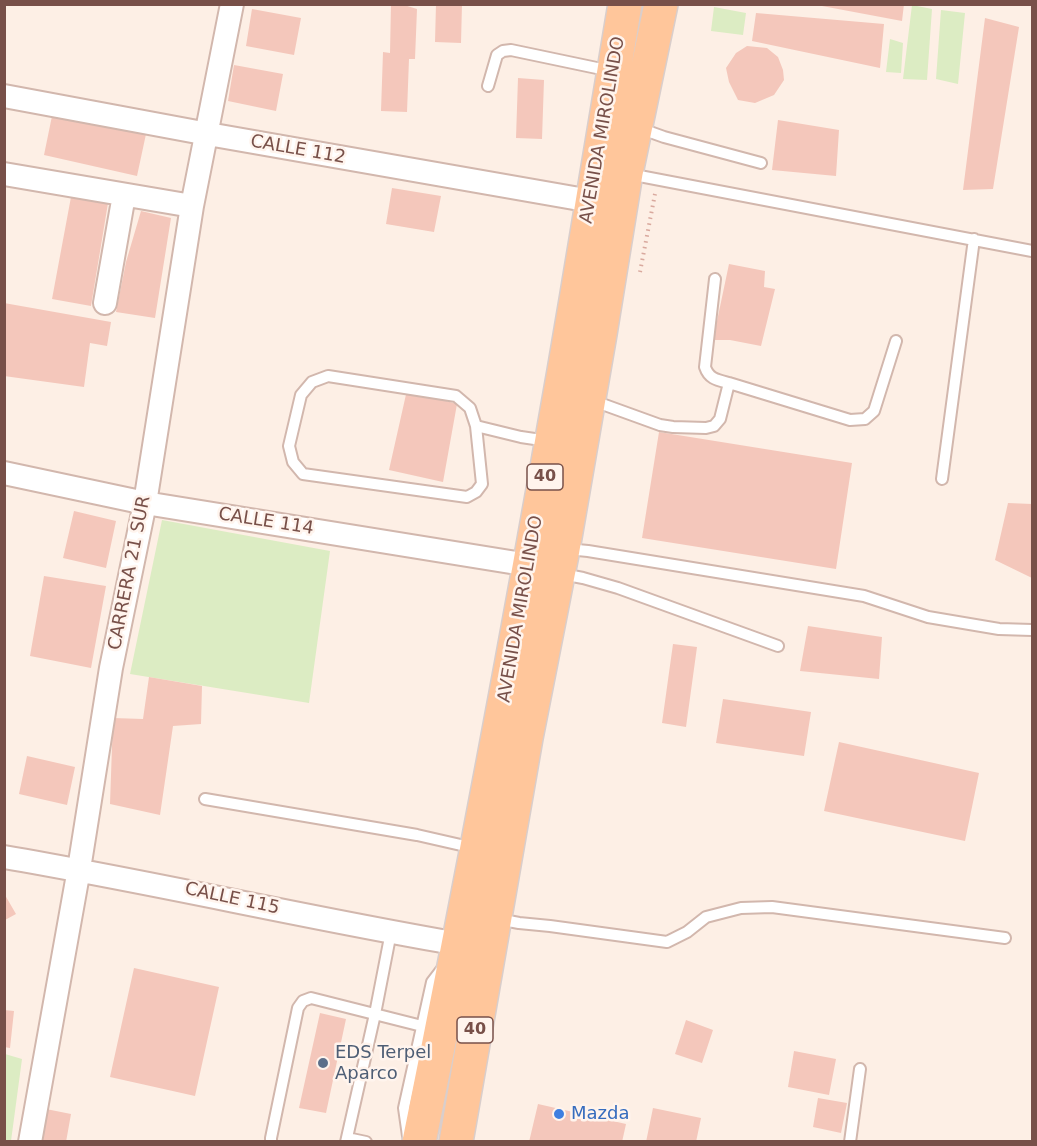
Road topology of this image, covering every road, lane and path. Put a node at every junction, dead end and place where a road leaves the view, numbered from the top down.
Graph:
1 (232, 4) edge
2 (625, 4) edge
3 (661, 4) edge
4 (613, 71) junction
5 (488, 86) dead end
6 (4, 96) edge
7 (636, 127) junction
8 (207, 134) junction
9 (761, 163) dead end
10 (626, 173) junction
11 (4, 174) edge
12 (124, 195) junction
13 (591, 201) junction
14 (192, 206) junction
15 (974, 239) junction
16 (1032, 251) edge
17 (715, 279) dead end
18 (105, 303) dead end
19 (896, 341) dead end
20 (729, 383) junction
21 (589, 400) junction
22 (476, 426) junction
23 (551, 442) junction
24 (4, 473) edge
25 (942, 479) dead end
26 (145, 503) junction
27 (550, 562) junction
28 (1032, 630) edge
29 (778, 646) dead end
30 (205, 799) dead end
31 (477, 849) junction
32 (4, 857) edge
33 (80, 869) junction
34 (495, 918) junction
35 (391, 932) junction
36 (1005, 938) dead end
37 (459, 945) junction
38 (375, 1014) junction
39 (422, 1026) junction
40 (860, 1069) dead end
41 (346, 1140) edge
42 (30, 1142) edge
43 (271, 1142) edge
44 (366, 1142) edge
45 (408, 1142) edge
46 (419, 1142) edge
47 (456, 1142) edge
48 (850, 1142) edge

1 - 8 street, CARRERA 21 SUR
2 - 4 main road, AVENIDA MIROLINDO / 40
3 - 7 main road, AVENIDA MIROLINDO / 40
4 - 5 lane
4 - 13 main road, AVENIDA MIROLINDO / 40
6 - 8 street, CALLE 112
7 - 9 lane
7 - 10 main road, AVENIDA MIROLINDO / 40
8 - 13 street, CALLE 112
8 - 14 street, CARRERA 21 SUR
10 - 15 lane
10 - 21 main road, AVENIDA MIROLINDO / 40
11 - 12 street
12 - 14 street
12 - 18 street
13 - 23 main road, AVENIDA MIROLINDO / 40
14 - 26 street, CARRERA 21 SUR
15 - 16 lane
15 - 25 lane
17 - 20 lane
19 - 20 lane
20 - 21 lane
21 - 27 main road, AVENIDA MIROLINDO / 40
22 - 22 lane
22 - 23 lane
23 - 27 main road, AVENIDA MIROLINDO / 40
24 - 26 street, CALLE 114
26 - 27 street, CALLE 114
26 - 33 street, CARRERA 21 SUR
27 - 28 lane
27 - 29 lane
27 - 31 main road, AVENIDA MIROLINDO / 40
27 - 34 main road, AVENIDA MIROLINDO / 40
30 - 31 lane
31 - 37 main road, AVENIDA MIROLINDO / 40
32 - 33 street, CALLE 115
33 - 35 street, CALLE 115
33 - 42 street, CARRERA 21 SUR
34 - 36 lane
34 - 47 main road, AVENIDA MIROLINDO / 40
35 - 37 street, CALLE 115
35 - 38 lane
37 - 39 lane
37 - 46 main road, AVENIDA MIROLINDO / 40
38 - 39 lane
38 - 41 lane
38 - 43 lane
39 - 45 lane
40 - 48 lane
41 - 44 lane

